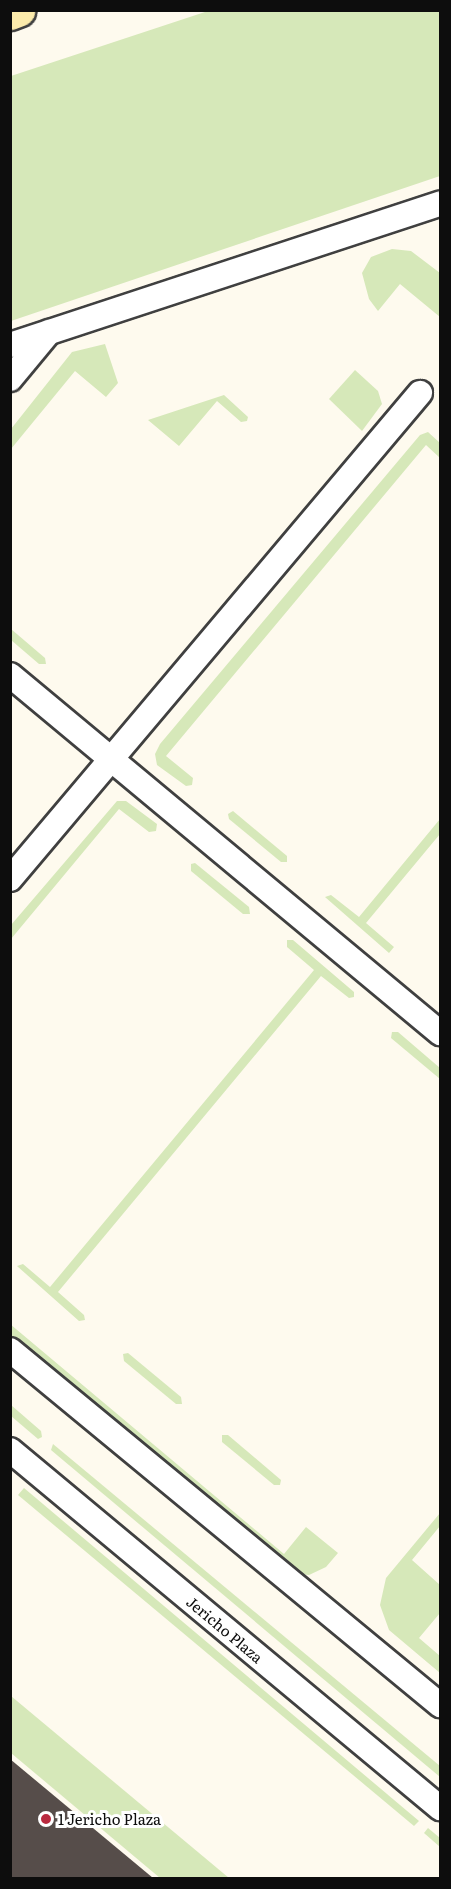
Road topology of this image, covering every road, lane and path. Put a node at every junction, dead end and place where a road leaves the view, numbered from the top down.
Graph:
1 (18, 10) edge
2 (10, 13) edge
3 (441, 204) edge
4 (49, 332) junction
5 (10, 345) edge
6 (10, 379) edge
7 (420, 393) dead end
8 (10, 675) edge
9 (112, 759) junction
10 (10, 879) edge
11 (441, 1033) edge
12 (10, 1350) edge
13 (10, 1450) edge
14 (441, 1705) edge
15 (441, 1808) edge

1 - 2 main road
3 - 4 lane
4 - 5 lane
4 - 6 lane
7 - 9 lane
8 - 9 lane
9 - 10 lane
9 - 11 lane
12 - 14 lane
13 - 15 lane, Jericho Plaza

